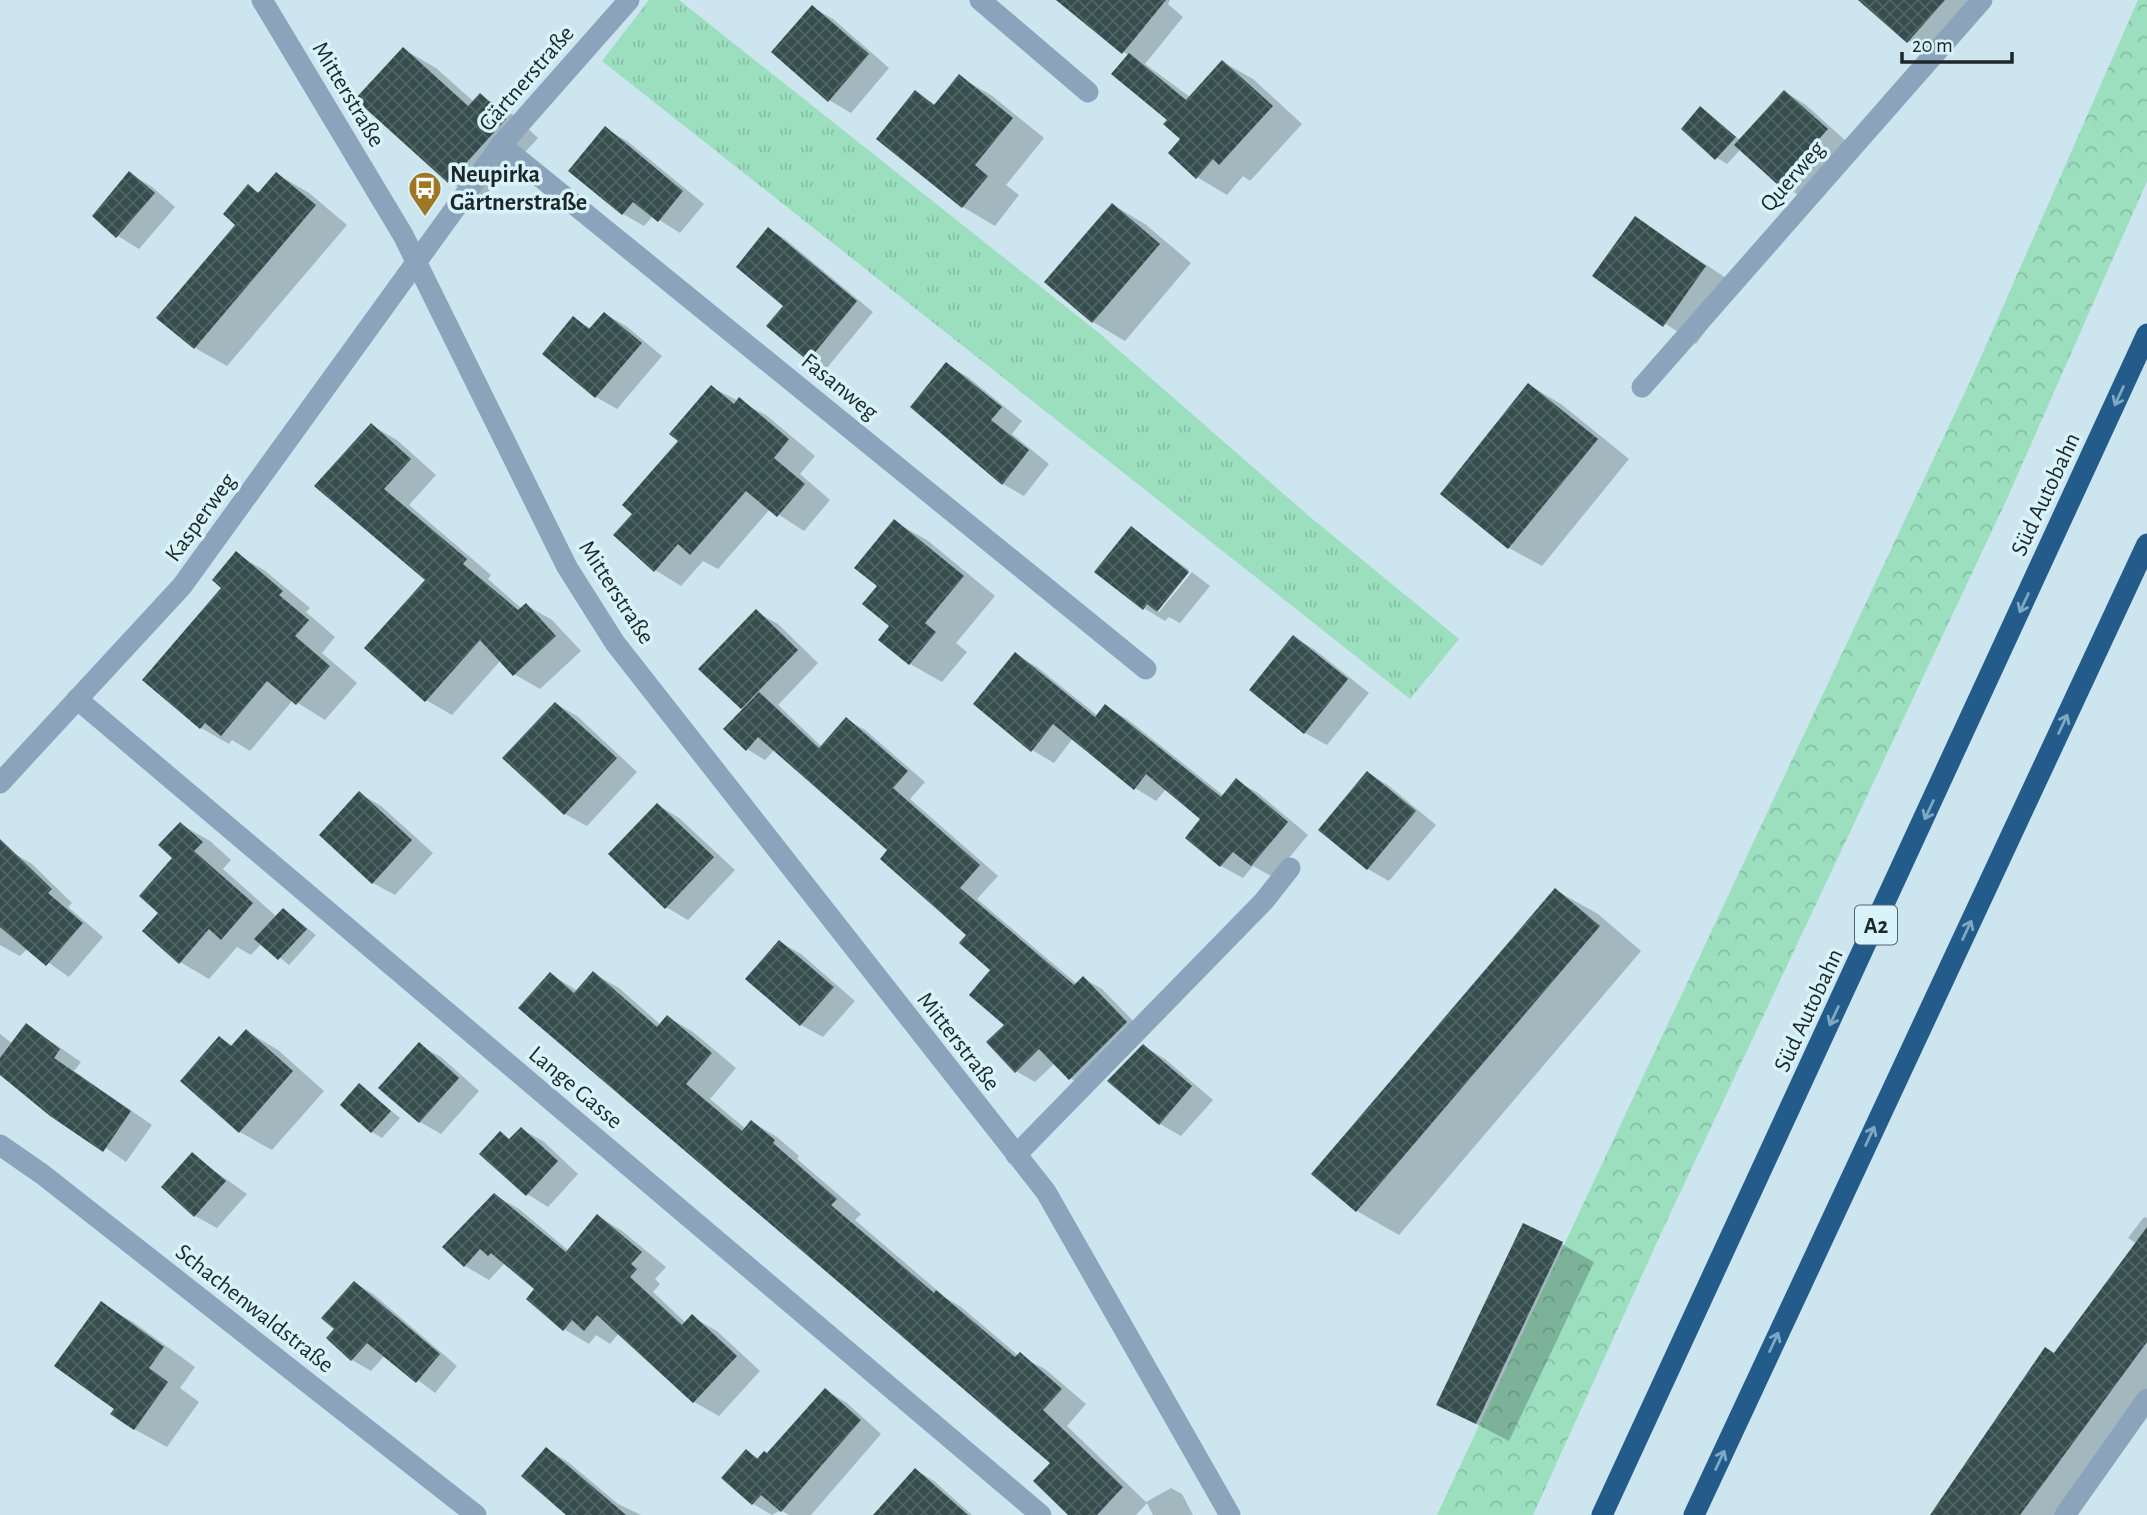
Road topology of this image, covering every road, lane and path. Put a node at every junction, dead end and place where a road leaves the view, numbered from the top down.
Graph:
1 (262, 0) edge
2 (629, 0) edge
3 (980, 0) edge
4 (1982, 0) edge
5 (1088, 92) dead end
6 (501, 145) junction
7 (416, 260) junction
8 (2147, 334) edge
9 (1642, 387) dead end
10 (2147, 544) edge
11 (1146, 669) dead end
12 (77, 699) junction
13 (0, 783) edge
14 (1290, 868) dead end
15 (0, 1145) edge
16 (1016, 1155) junction
17 (2147, 1399) edge
18 (476, 1515) edge
19 (1041, 1515) edge
20 (1230, 1515) edge
21 (1602, 1515) edge
22 (1694, 1515) edge
23 (2065, 1515) edge

1 - 7 street, Mitterstraße
2 - 6 street, Gärtnerstraße
3 - 5 street
4 - 9 street, Querweg
6 - 7 street, Gärtnerstraße
6 - 11 street, Fasanweg
7 - 12 street, Kasperweg
7 - 16 street, Mitterstraße
8 -> 21 highway, Süd Autobahn / A2
22 -> 10 highway
12 - 13 street, Kasperweg
12 - 19 street, Lange Gasse
14 - 16 street
15 - 18 street, Schachenwaldstraße
16 - 20 street, Mitterstraße
17 - 23 street

